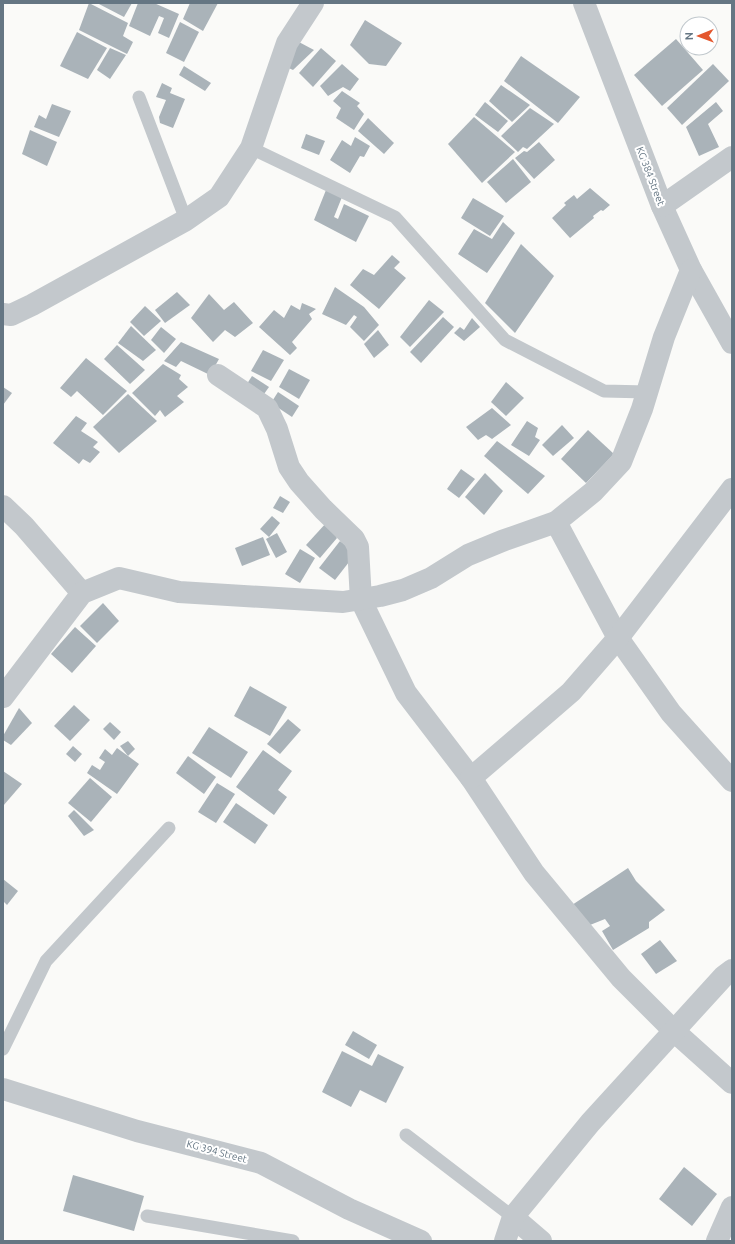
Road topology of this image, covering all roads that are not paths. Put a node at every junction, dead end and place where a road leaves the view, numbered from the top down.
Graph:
1 (313, 3) edge
2 (584, 3) edge
3 (139, 97) dead end
4 (251, 148) junction
5 (732, 157) edge
6 (662, 206) junction
7 (186, 220) junction
8 (691, 270) junction
9 (3, 314) edge
10 (732, 344) edge
11 (218, 375) dead end
12 (647, 392) junction
13 (732, 489) edge
14 (3, 506) edge
15 (556, 522) junction
16 (82, 592) junction
17 (361, 600) junction
18 (618, 638) junction
19 (3, 697) edge
20 (471, 778) junction
21 (732, 781) edge
22 (169, 828) dead end
23 (732, 970) edge
24 (674, 1031) junction
25 (3, 1050) edge
26 (732, 1083) edge
27 (3, 1089) edge
28 (406, 1135) dead end
29 (732, 1207) edge
30 (147, 1216) dead end
31 (513, 1217) junction
32 (293, 1241) edge
33 (421, 1241) edge
34 (505, 1241) edge
35 (541, 1241) edge
36 (717, 1241) edge

1 - 4 street
2 - 6 street, KG 384 Street
3 - 7 lane
4 - 7 street
4 - 12 lane
5 - 6 street
6 - 8 street, KG 384 Street
7 - 9 street
8 - 10 street, KG 384 Street
8 - 12 street
11 - 17 street
12 - 15 street
13 - 18 street
14 - 16 street
15 - 17 street
15 - 18 street
16 - 17 street
16 - 19 street
17 - 20 street
18 - 20 street
18 - 21 street
20 - 24 street
22 - 25 lane
23 - 24 street
24 - 26 street
24 - 31 street
27 - 33 street, KG 394 Street
28 - 31 lane
29 - 36 street
30 - 32 lane
31 - 34 street
31 - 35 street

